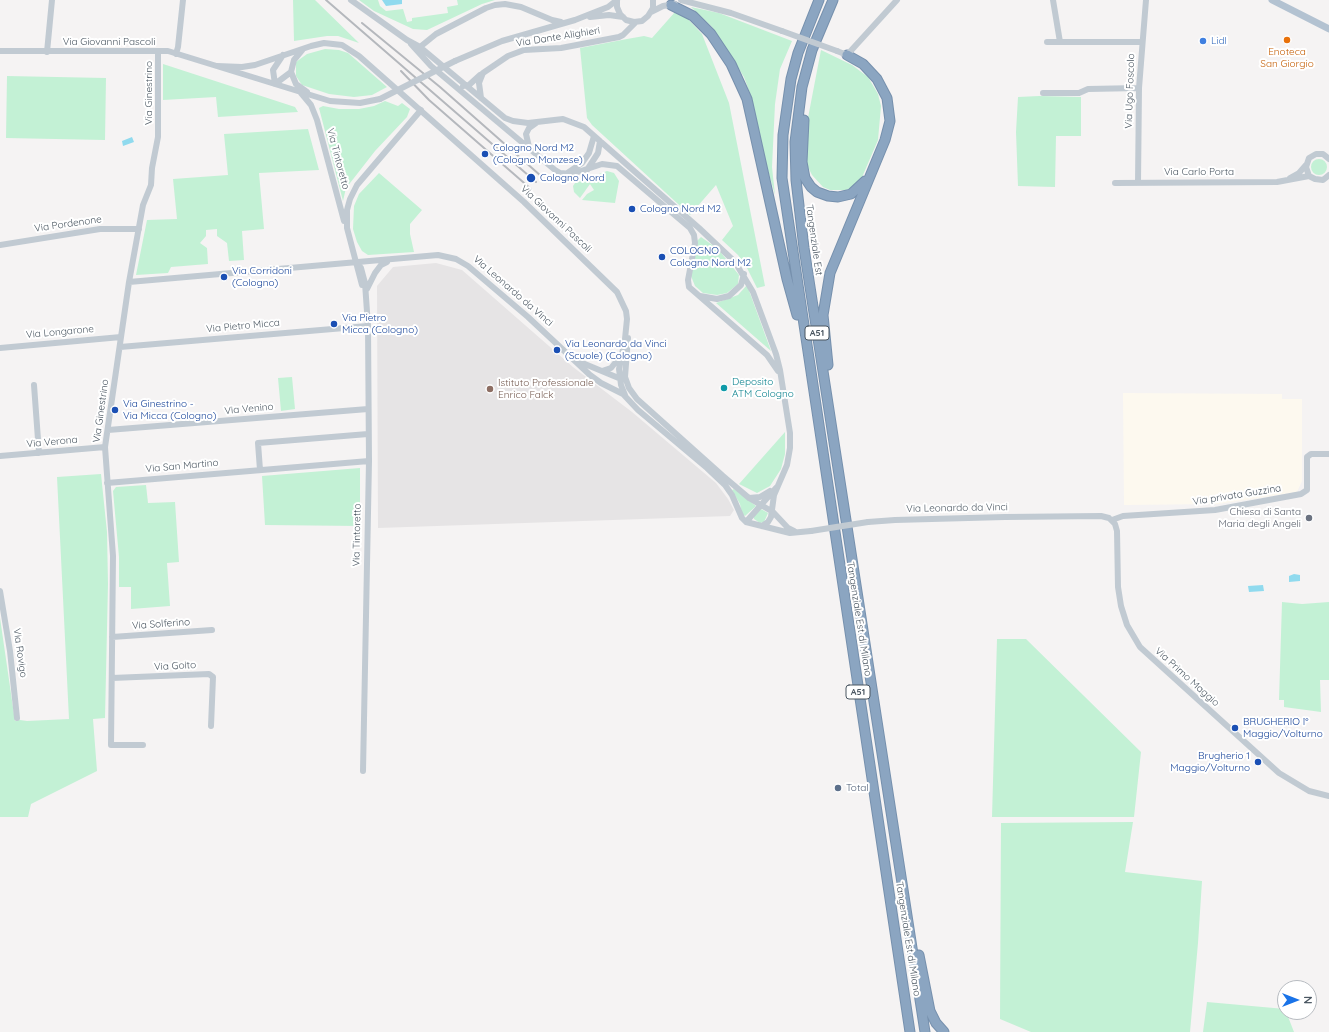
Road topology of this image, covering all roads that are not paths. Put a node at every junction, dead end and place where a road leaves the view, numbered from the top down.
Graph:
1 (52, 0) edge
2 (183, 0) edge
3 (351, 0) edge
4 (617, 0) edge
5 (653, 0) edge
6 (681, 0) edge
7 (819, 0) edge
8 (833, 0) edge
9 (897, 0) edge
10 (1053, 0) edge
11 (1146, 0) edge
12 (1272, 0) edge
13 (690, 3) junction
14 (671, 5) junction
15 (651, 12) junction
16 (623, 17) junction
17 (574, 20) junction
18 (564, 22) junction
19 (636, 22) junction
20 (1329, 29) edge
21 (1047, 42) dead end
22 (1060, 42) junction
23 (1142, 42) junction
24 (305, 48) junction
25 (420, 50) junction
26 (0, 51) edge
27 (158, 51) junction
28 (47, 52) junction
29 (176, 54) junction
30 (283, 55) junction
31 (847, 55) junction
32 (809, 61) junction
33 (216, 66) junction
34 (291, 72) junction
35 (483, 73) junction
36 (275, 84) junction
37 (454, 86) junction
38 (466, 86) junction
39 (1139, 88) junction
40 (300, 92) junction
41 (1042, 93) dead end
42 (313, 96) junction
43 (482, 100) junction
44 (421, 110) junction
45 (536, 122) junction
46 (594, 136) junction
47 (600, 141) junction
48 (530, 148) junction
49 (1329, 151) edge
50 (1323, 154) junction
51 (1329, 159) edge
52 (1306, 165) junction
53 (587, 170) junction
54 (566, 174) junction
55 (870, 176) junction
56 (1309, 176) junction
57 (1328, 179) edge
58 (1283, 181) junction
59 (1115, 183) dead end
60 (1138, 183) junction
61 (139, 229) junction
62 (348, 236) junction
63 (0, 245) edge
64 (390, 261) junction
65 (356, 262) junction
66 (744, 274) junction
67 (129, 282) junction
68 (691, 290) junction
69 (366, 296) junction
70 (626, 311) junction
71 (368, 326) junction
72 (121, 337) junction
73 (120, 347) junction
74 (0, 348) edge
75 (808, 351) junction
76 (621, 354) junction
77 (576, 361) junction
78 (602, 371) junction
79 (625, 372) junction
80 (781, 379) junction
81 (620, 380) junction
82 (34, 385) dead end
83 (627, 385) junction
84 (608, 387) junction
85 (626, 396) junction
86 (368, 409) junction
87 (108, 430) junction
88 (368, 434) junction
89 (105, 447) junction
90 (39, 453) junction
91 (1329, 454) edge
92 (0, 456) edge
93 (369, 461) junction
94 (260, 470) junction
95 (107, 483) junction
96 (778, 485) junction
97 (840, 486) junction
98 (749, 498) junction
99 (761, 505) junction
100 (773, 512) junction
101 (1112, 520) junction
102 (746, 522) junction
103 (762, 526) junction
104 (802, 533) junction
105 (0, 591) edge
106 (212, 630) dead end
107 (112, 638) junction
108 (112, 678) junction
109 (17, 718) dead end
110 (211, 726) dead end
111 (143, 745) dead end
112 (363, 772) dead end
113 (1329, 796) edge
114 (904, 900) junction
115 (910, 1032) edge
116 (925, 1032) edge
117 (944, 1032) edge

1 - 28 street
2 - 29 street
3 - 25 street
4 - 16 street
4 - 17 street, Via Giovanni Pascoli
5 - 15 street
6 - 13 street
7 - 75 highway, A51
8 - 32 highway, Tangenziale Est / A51
9 - 31 street
10 - 22 street
11 - 23 street, Via Ugo Foscolo
12 - 20 main road
13 - 14 street
13 - 31 street, bridge
14 - 15 street
14 - 75 highway
15 - 19 street, Via Dante Alighieri
16 - 17 street, Via Giovanni Pascoli
16 - 19 street, Via Giovanni Pascoli
17 - 18 street, Via Giovanni Pascoli
18 - 25 street, Via Giovanni Pascoli
18 - 42 street, Via Giovanni Pascoli, bridge
19 - 35 street, Via Dante Alighieri
21 - 22 street
22 - 23 street
23 - 39 street, Via Ugo Foscolo
24 - 30 street, Via Giovanni Pascoli
24 - 34 street
24 - 44 street, Via Giovanni Pascoli
25 - 37 street
25 - 38 street
26 - 28 street, Via Giovanni Pascoli
27 - 28 street, Via Giovanni Pascoli
27 - 29 street, Via Giovanni Pascoli
27 - 61 street, Via Ginestrino
29 - 33 street, Via Giovanni Pascoli
30 - 33 street, Via Giovanni Pascoli
30 - 36 street
31 - 55 highway
32 - 55 highway
32 - 97 highway, Tangenziale Est / A51
33 - 36 street, Via Giovanni Pascoli
34 - 36 street
34 - 42 street
35 - 38 street, Via Dante Alighieri
35 - 43 street
36 - 40 street, Via Giovanni Pascoli
37 - 38 street
37 - 48 street
38 - 43 street
39 - 41 street
39 - 60 street, Via Ugo Foscolo
40 - 42 street, Via Giovanni Pascoli
40 - 62 street, Via Tintoretto
43 - 45 street
44 - 62 street, Via Tintoretto
44 - 70 street, Via Giovanni Pascoli
45 - 46 street
45 - 48 street
46 - 47 street
46 - 54 street
47 - 53 street
47 - 66 street
48 - 54 street
49 - 50 street, Via Carlo Porta
50 - 51 street
50 - 52 street, Via Carlo Porta
52 - 56 street
52 - 58 street, Via Carlo Porta
53 - 54 street
53 - 68 street
55 - 97 highway
56 - 57 street, Via Carlo Porta
56 - 58 street, Via Carlo Porta
58 - 60 street, Via Carlo Porta
59 - 60 street, Via Carlo Porta
61 - 63 street, Via Pordenone
61 - 67 street, Via Ginestrino
62 - 65 street, Via Tintoretto
64 - 65 street, Via Leonardo da Vinci
64 - 69 street, Via Tintoretto
64 - 77 street, Via Leonardo da Vinci
65 - 67 street, Via Leonardo da Vinci
65 - 69 street, Via Tintoretto
66 - 68 street
66 - 80 street
67 - 72 street, Via Ginestrino
68 - 80 street
69 - 71 street, Via Tintoretto
70 - 76 street, Via Giovanni Pascoli
70 - 79 street, Via Leonardo da Vinci
71 - 73 street, Via Pietro Micca
71 - 86 street, Via Tintoretto
72 - 73 street, Via Ginestrino
72 - 74 street, Via Longarone
73 - 87 street, Via Ginestrino
75 - 115 highway, Tangenziale Est di Milano / A51
76 - 78 street
76 - 81 street, Via Giovanni Pascoli
77 - 78 street, Via Leonardo da Vinci
77 - 84 street, Via Leonardo da Vinci
78 - 81 street, Via Leonardo da Vinci
79 - 81 street, Via Leonardo da Vinci
79 - 83 street, Via Leonardo da Vinci
80 - 96 street
81 - 83 street, Via Leonardo da Vinci
81 - 84 street
81 - 85 street, Via Giovanni Pascoli
82 - 90 street
83 - 98 street, Via Leonardo da Vinci
84 - 85 street, Via Leonardo da Vinci
85 - 102 street, Via Leonardo da Vinci
86 - 87 street, Via Venino
86 - 88 street, Via Tintoretto
87 - 89 street, Via Ginestrino
88 - 93 street, Via Tintoretto
88 - 94 street
89 - 90 street, Via Verona
89 - 95 street, Via Ginestrino
90 - 92 street, Via Verona
91 - 101 street, Via privata Guzzina
93 - 94 street, Via San Martino
93 - 112 street, Via Tintoretto
94 - 95 street, Via San Martino
95 - 107 street, Via Ginestrino
96 - 98 street
96 - 99 street
96 - 100 street
97 - 114 highway, Tangenziale Est di Milano / A51
98 - 99 street, Via Leonardo da Vinci
99 - 100 street, Via Leonardo da Vinci
99 - 102 street
100 - 103 street
100 - 104 street, Via Leonardo da Vinci
101 - 104 street, Via Leonardo da Vinci, bridge
101 - 113 street, Via Primo Maggio
102 - 103 street, Via Leonardo da Vinci
103 - 104 street, Via Leonardo da Vinci
105 - 109 street, Via Rovigo
106 - 107 street, Via Solferino
107 - 108 street, Via Ginestrino
108 - 110 street, Via Goito
108 - 111 street, Via Ginestrino
114 - 116 highway, Tangenziale Est di Milano / A51
114 - 117 highway

